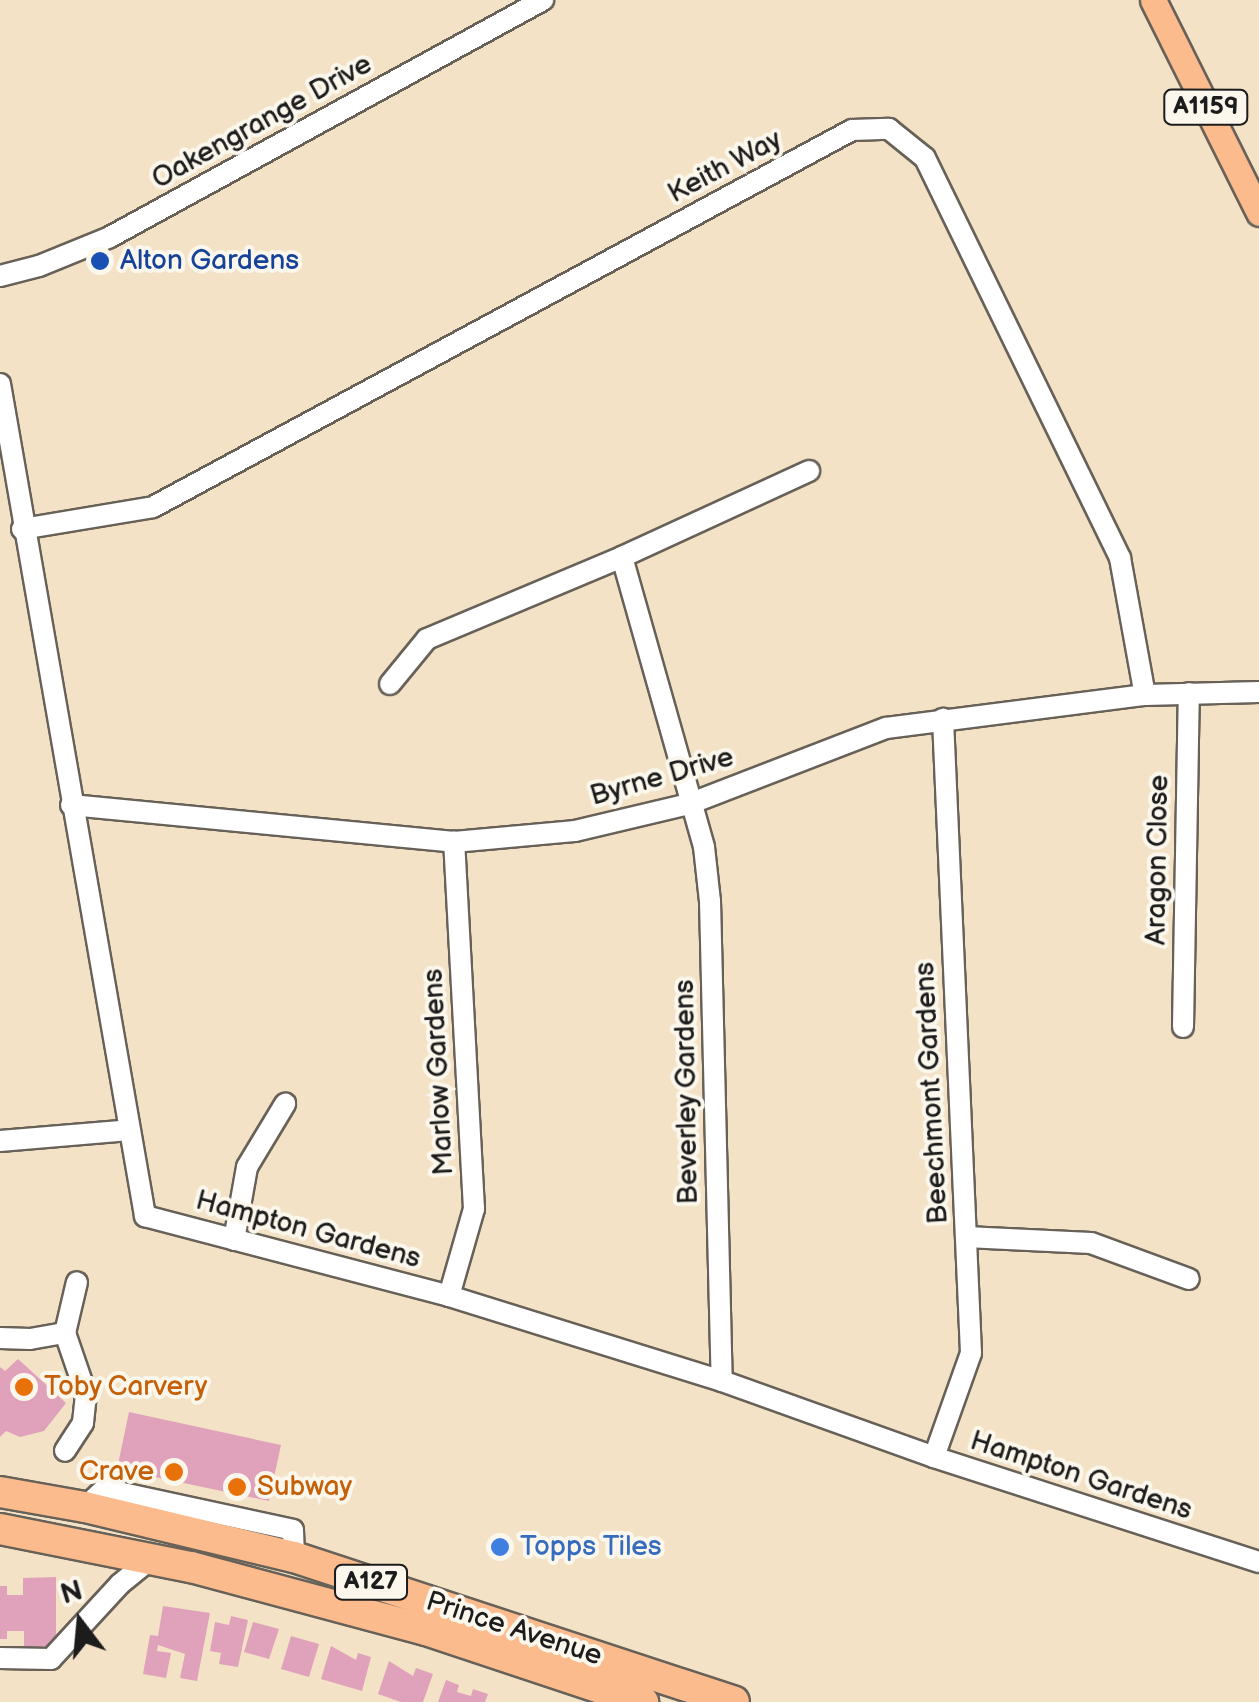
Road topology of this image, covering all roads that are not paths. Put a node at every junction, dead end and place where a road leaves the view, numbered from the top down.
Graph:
1 (544, 0) edge
2 (1153, 0) edge
3 (1259, 213) edge
4 (0, 276) edge
5 (0, 384) edge
6 (810, 472) dead end
7 (22, 528) junction
8 (622, 558) junction
9 (390, 684) dead end
10 (1259, 692) edge
11 (1189, 693) junction
12 (1145, 695) junction
13 (943, 720) junction
14 (71, 804) junction
15 (690, 804) junction
16 (454, 842) junction
17 (1183, 1028) dead end
18 (285, 1104) dead end
19 (130, 1130) junction
20 (0, 1140) edge
21 (966, 1237) junction
22 (234, 1240) junction
23 (1189, 1278) dead end
24 (78, 1282) dead end
25 (449, 1296) junction
26 (65, 1333) junction
27 (0, 1338) edge
28 (722, 1381) junction
29 (66, 1451) dead end
30 (934, 1458) junction
31 (0, 1492) edge
32 (0, 1528) edge
33 (151, 1560) junction
34 (1259, 1562) edge
35 (0, 1658) edge
36 (643, 1702) edge
37 (734, 1702) edge

1 - 4 street, Oakengrange Drive
2 - 3 main road, A1159
5 - 7 street, Hampton Gardens
6 - 8 street
7 - 12 street, Keith Way
7 - 14 street, Hampton Gardens
8 - 9 street
8 - 15 street, Beverley Gardens
10 - 11 street, Byrne Drive
11 - 12 street, Byrne Drive
11 - 17 street, Aragon Close
12 - 13 street, Byrne Drive
13 - 15 street, Byrne Drive
13 - 21 street, Beechmont Gardens
14 - 16 street, Byrne Drive
14 - 19 street, Hampton Gardens
15 - 16 street, Byrne Drive
15 - 28 street, Beverley Gardens
16 - 25 street, Marlow Gardens
18 - 22 street
19 - 20 street
19 - 22 street, Hampton Gardens
21 - 23 street
21 - 30 street, Beechmont Gardens
22 - 25 street, Hampton Gardens
24 - 26 street
25 - 28 street, Hampton Gardens
26 - 27 street
26 - 29 street
28 - 30 street, Hampton Gardens
30 - 34 street, Hampton Gardens
31 - 37 highway, Prince Avenue / A127
32 - 33 highway, Prince Avenue / A127
33 - 35 street
33 - 36 highway, Prince Avenue / A127

